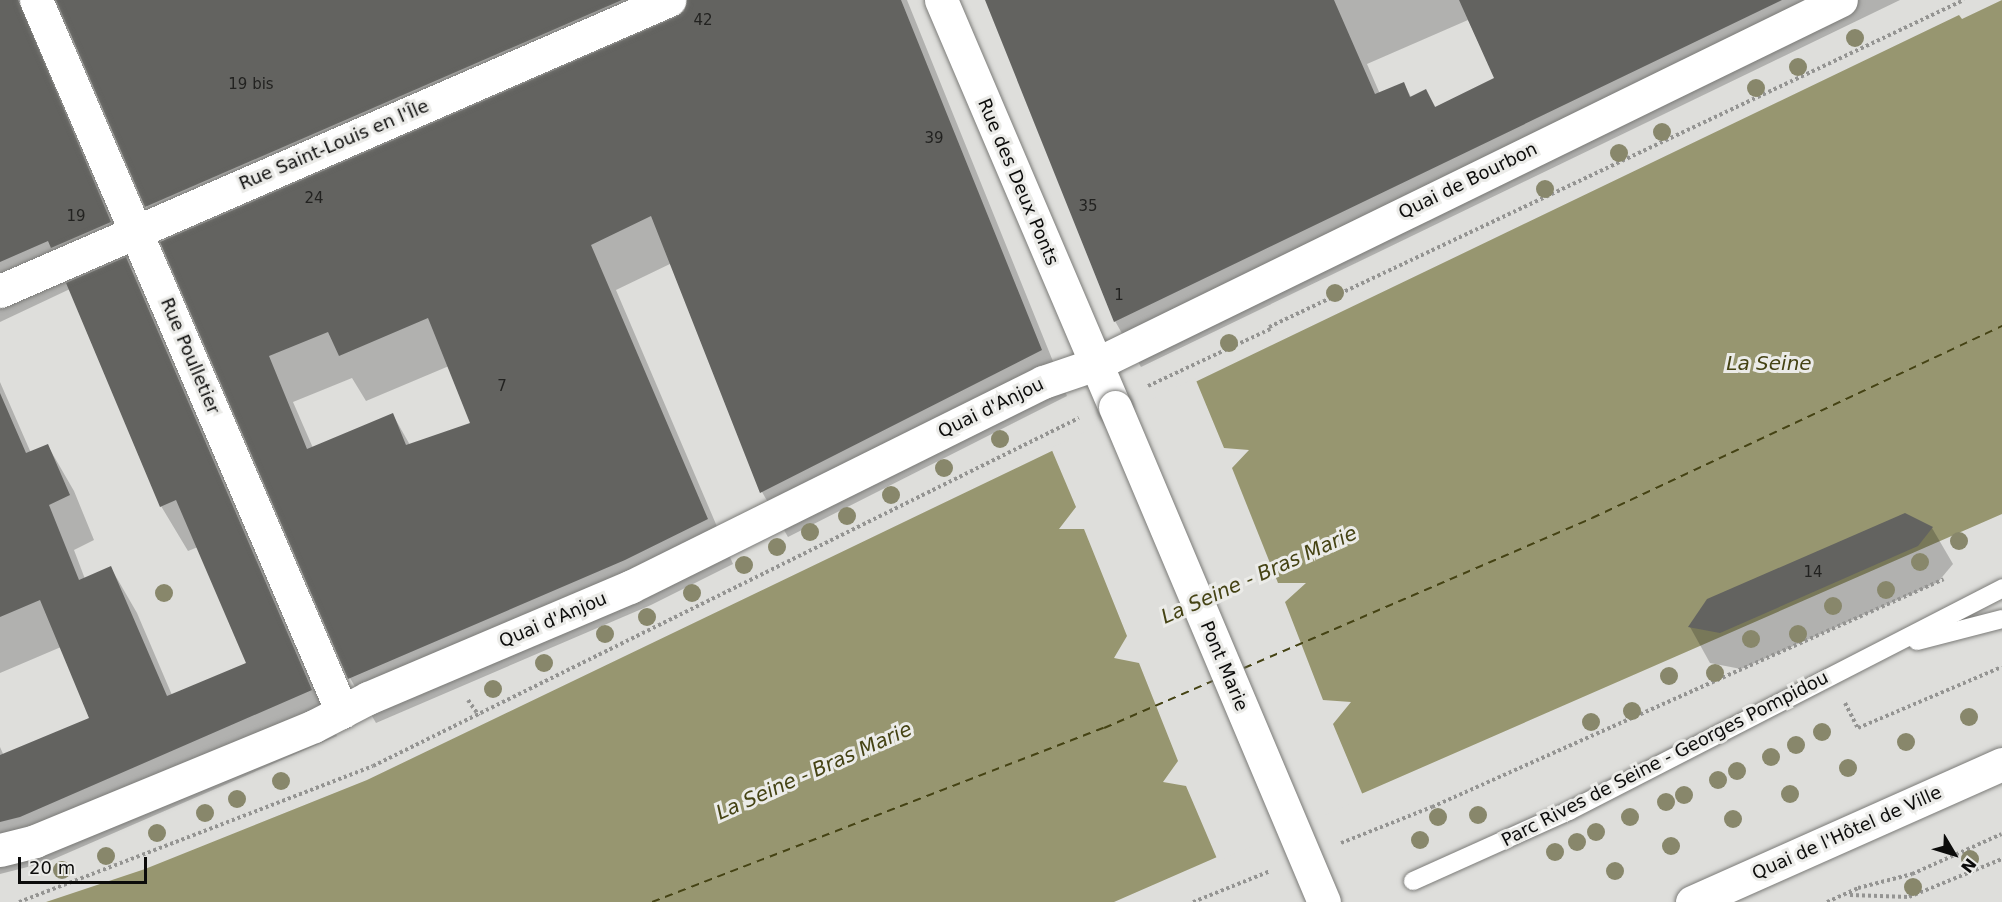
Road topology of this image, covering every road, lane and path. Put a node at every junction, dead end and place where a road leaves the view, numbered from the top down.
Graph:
1 (36, 0) edge
2 (669, 0) edge
3 (941, 0) edge
4 (1841, 0) edge
5 (1964, 0) edge
6 (137, 232) junction
7 (0, 291) edge
8 (1266, 321) dead end
9 (1270, 329) junction
10 (1096, 364) junction
11 (1114, 405) junction
12 (1949, 576) dead end
13 (2002, 588) edge
14 (2002, 619) edge
15 (1883, 650) junction
16 (2002, 667) edge
17 (462, 703) dead end
18 (342, 712) junction
19 (479, 717) junction
20 (1865, 725) dead end
21 (2002, 764) edge
22 (2002, 834) edge
23 (1334, 846) dead end
24 (0, 850) edge
25 (2002, 859) edge
26 (1280, 867) dead end
27 (1413, 881) dead end
28 (1849, 895) junction
29 (20, 902) edge
30 (1193, 902) edge
31 (1324, 902) edge
32 (1692, 902) edge
33 (1827, 902) edge

1 - 6 street, Rue Poulletier
2 - 6 street, Rue Saint-Louis en l'Île
3 - 10 street, Rue des Deux Ponts
4 - 10 street, Quai de Bourbon
5 - 9 path
6 - 7 street, Rue Saint-Louis en l'Île
6 - 18 street, Rue Poulletier
8 - 9 path
9 - 11 path
10 - 11 street, Pont Marie
10 - 18 street, Quai d'Anjou
11 - 19 path
11 - 31 street, Pont Marie, bridge
12 - 23 path
13 - 15 lane, Parc Rives de Seine - Georges Pompidou
14 - 15 lane, Parc Rives de Seine - Georges Pompidou
15 - 27 lane, Parc Rives de Seine - Georges Pompidou
16 - 20 path
17 - 19 path
18 - 24 street, Quai d'Anjou
19 - 29 path
21 - 32 street, Quai de l'Hôtel de Ville
22 - 28 path
25 - 28 path
26 - 30 path
28 - 33 path

